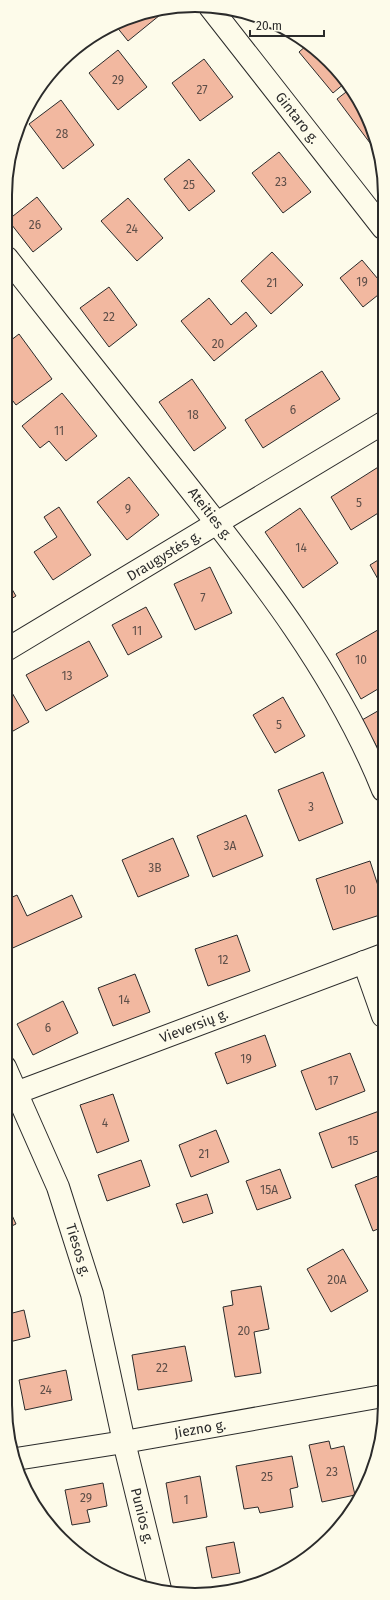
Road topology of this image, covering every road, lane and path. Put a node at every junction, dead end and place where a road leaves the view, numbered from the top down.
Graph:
1 (215, 13) edge
2 (378, 222) edge
3 (12, 266) edge
4 (378, 426) edge
5 (218, 524) junction
6 (12, 646) edge
7 (378, 777) edge
8 (374, 959) edge
9 (378, 984) edge
10 (12, 1095) edge
11 (12, 1097) edge
12 (378, 1397) edge
13 (124, 1442) junction
14 (20, 1458) edge
15 (159, 1584) edge

1 - 2 street, Gintaro g.
3 - 5 street, Ateities g.
4 - 5 street, Draugystės g.
5 - 6 street, Draugystės g.
5 - 7 street, Ateities g.
8 - 9 street
8 - 10 street, Vieversių g.
11 - 13 street, Tiesos g.
12 - 13 street, Jiezno g.
13 - 14 street, Jiezno g.
13 - 15 street, Punios g.

